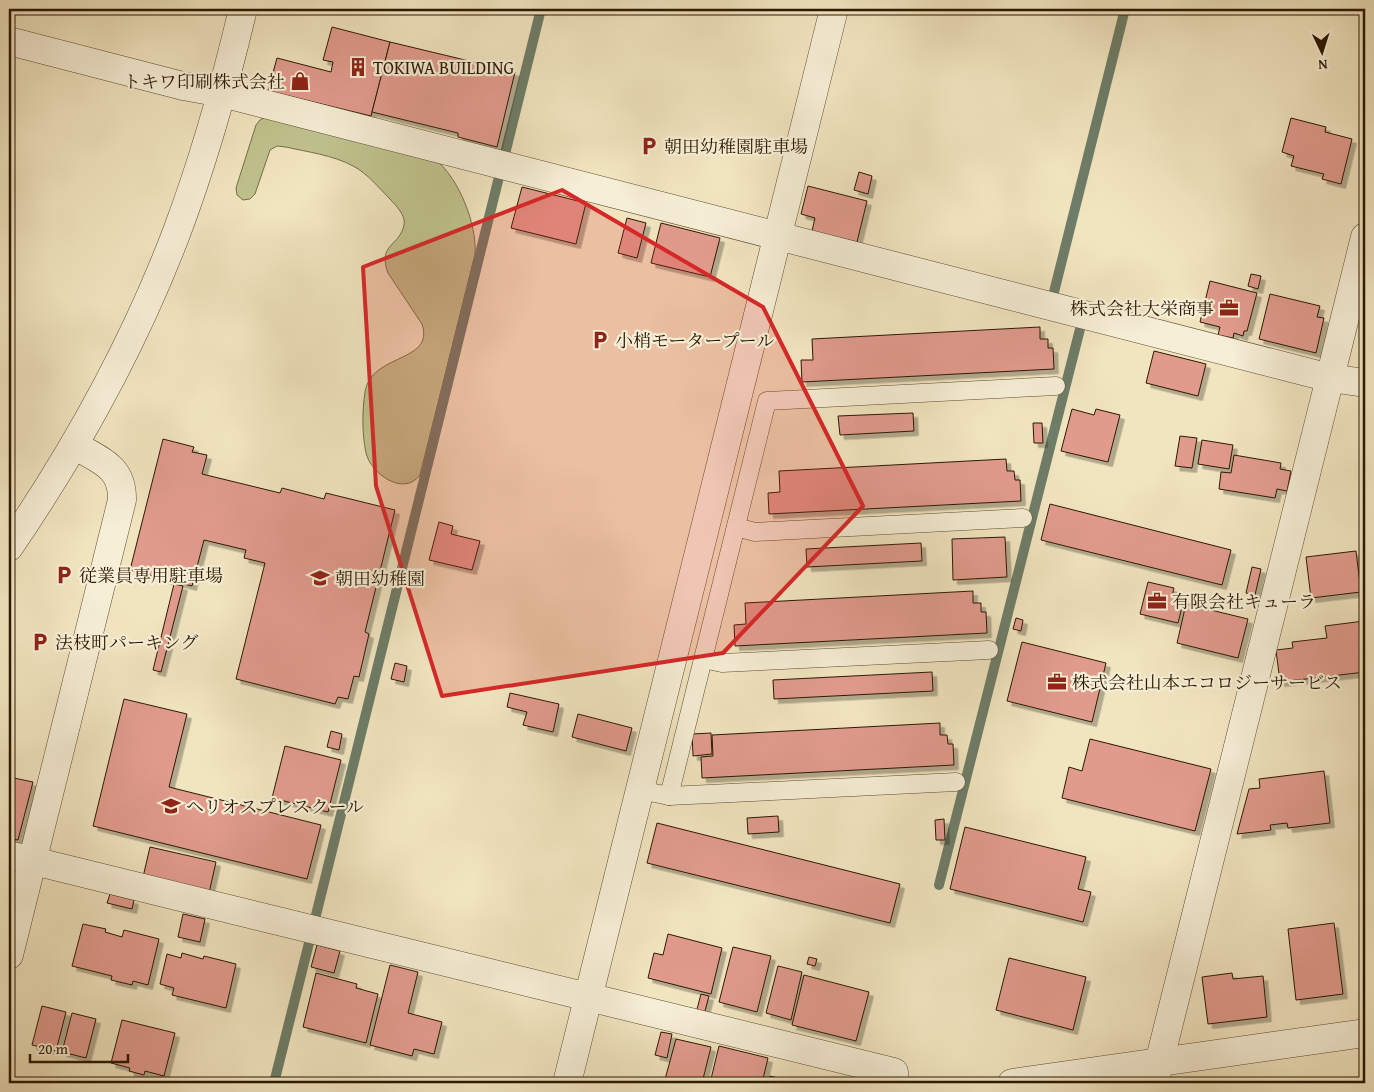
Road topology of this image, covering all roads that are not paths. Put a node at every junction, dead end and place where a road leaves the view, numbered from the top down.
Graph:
1 (243, 9) edge
2 (834, 9) edge
3 (9, 41) edge
4 (222, 93) junction
5 (778, 236) junction
6 (1365, 236) edge
7 (1330, 378) junction
8 (1365, 383) edge
9 (1056, 386) dead end
10 (74, 445) junction
11 (1022, 518) dead end
12 (736, 527) junction
13 (9, 547) edge
14 (989, 650) dead end
15 (703, 659) junction
16 (956, 782) dead end
17 (640, 790) junction
18 (669, 796) junction
19 (20, 858) edge
20 (9, 955) edge
21 (589, 997) junction
22 (1365, 1033) edge
23 (1156, 1073) edge
24 (567, 1083) edge
25 (895, 1083) edge
26 (1012, 1083) edge

1 - 4 street
2 - 5 street
3 - 4 street
4 - 5 street
4 - 10 street
5 - 7 street
5 - 17 street
6 - 7 street
7 - 8 street
7 - 23 street
9 - 12 lane
10 - 13 street
10 - 19 street
11 - 12 lane
12 - 15 lane
14 - 15 lane
15 - 18 lane
16 - 18 lane
17 - 18 lane
17 - 21 street
19 - 20 street
19 - 21 street
21 - 24 street
21 - 25 street
22 - 23 street
23 - 26 street

